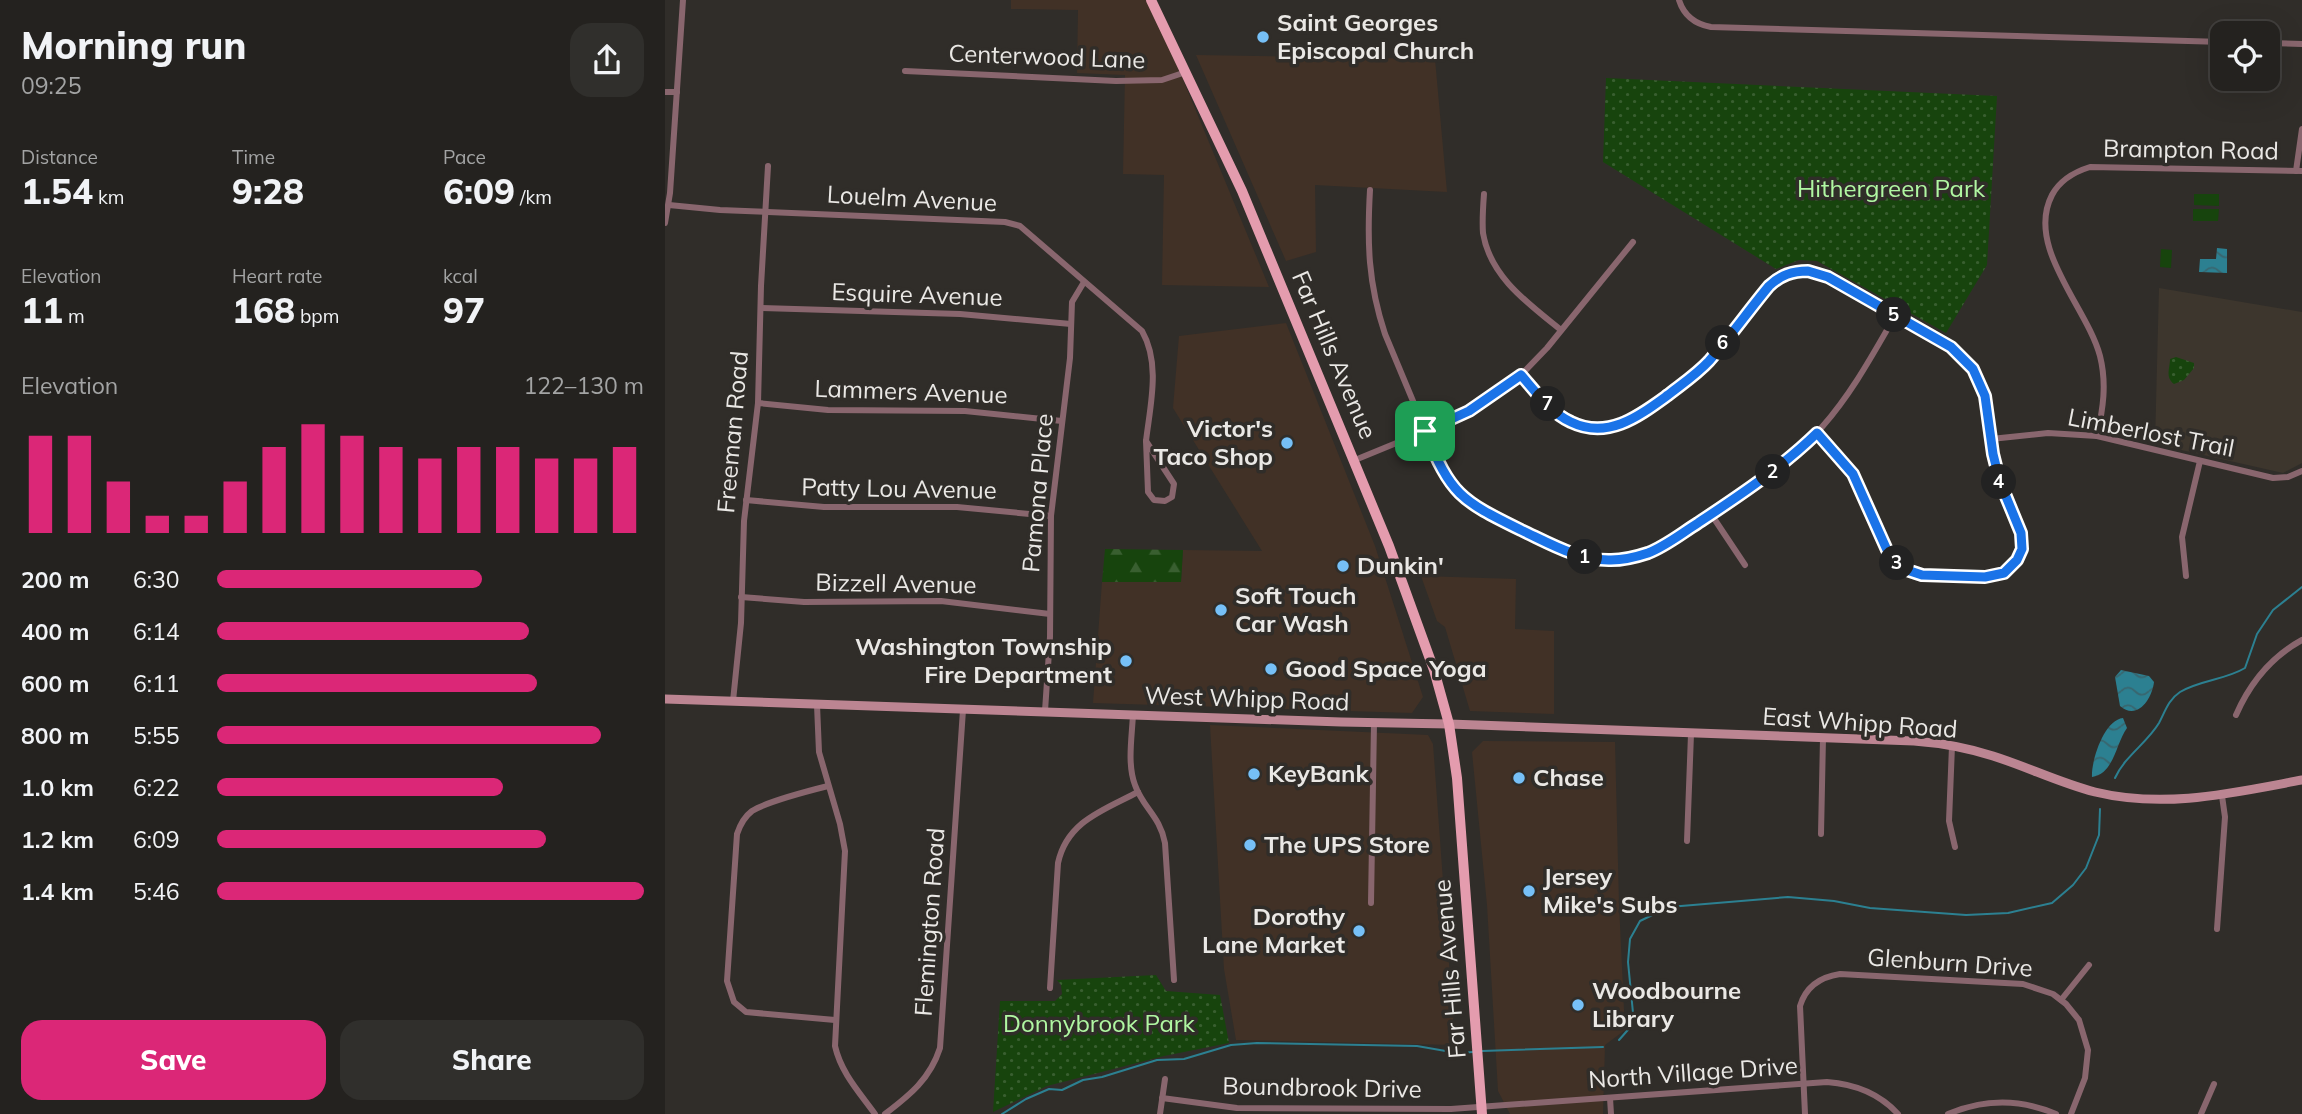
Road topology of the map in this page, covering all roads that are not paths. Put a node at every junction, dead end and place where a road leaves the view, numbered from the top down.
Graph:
1 (683, 0) edge
2 (1151, 0) edge
3 (1679, 0) edge
4 (2210, 41) edge
5 (2280, 43) edge
6 (2302, 44) edge
7 (905, 71) dead end
8 (1186, 72) junction
9 (665, 92) edge
10 (677, 92) junction
11 (2302, 129) edge
12 (768, 166) dead end
13 (2299, 171) edge
14 (1370, 190) dead end
15 (1484, 194) dead end
16 (669, 205) junction
17 (765, 211) junction
18 (665, 223) edge
19 (1633, 242) dead end
20 (1084, 282) junction
21 (761, 308) junction
22 (1895, 316) junction
23 (1072, 324) junction
24 (1560, 330) junction
25 (1521, 375) junction
26 (758, 403) junction
27 (1062, 421) junction
28 (1425, 431) junction
29 (1817, 433) junction
30 (2097, 436) junction
31 (1991, 439) junction
32 (1146, 441) junction
33 (1355, 460) junction
34 (2200, 461) junction
35 (2302, 471) edge
36 (746, 500) junction
37 (1711, 514) junction
38 (1051, 516) junction
39 (1745, 565) dead end
40 (2186, 576) dead end
41 (741, 597) junction
42 (1050, 614) junction
43 (2302, 640) edge
44 (665, 699) edge
45 (733, 701) junction
46 (817, 705) junction
47 (963, 710) junction
48 (1045, 711) junction
49 (1133, 714) junction
50 (2236, 715) dead end
51 (1374, 723) junction
52 (1449, 724) junction
53 (1691, 734) junction
54 (1823, 738) junction
55 (1952, 746) junction
56 (2302, 780) edge
57 (828, 786) junction
58 (1138, 792) junction
59 (2222, 796) junction
60 (1821, 834) dead end
61 (1687, 841) dead end
62 (1955, 848) dead end
63 (1371, 903) dead end
64 (2217, 929) dead end
65 (2089, 965) dead end
66 (1174, 980) dead end
67 (1050, 988) dead end
68 (2061, 1000) junction
69 (835, 1020) junction
70 (1165, 1079) dead end
71 (1802, 1084) junction
72 (2214, 1084) dead end
73 (1162, 1098) junction
74 (1610, 1098) junction
75 (1482, 1110) edge
76 (875, 1114) edge
77 (885, 1114) edge
78 (1160, 1114) edge
79 (1611, 1114) edge
80 (1805, 1114) edge
81 (1898, 1114) edge
82 (1948, 1114) edge
83 (2056, 1114) edge
84 (2070, 1114) edge
85 (2201, 1114) edge

1 - 10 street
2 - 8 main road, Far Hills Avenue
3 - 4 street
5 - 6 street
7 - 8 street, Centerwood Lane
8 - 33 main road, Far Hills Avenue
9 - 10 street
10 - 16 street
11 - 13 street
12 - 17 street, Freeman Road
13 - 30 street, Brampton Road
14 - 28 street
15 - 24 street
16 - 17 street, Louelm Avenue
16 - 18 street
17 - 20 street, Louelm Avenue
17 - 21 street, Freeman Road
19 - 24 street
20 - 23 street, Pamona Place
20 - 32 street, Louelm Avenue
21 - 23 street, Esquire Avenue
21 - 26 street, Freeman Road
22 - 25 street
22 - 29 street
22 - 31 street
23 - 27 street, Pamona Place
24 - 25 street
25 - 28 street
26 - 27 street, Lammers Avenue
26 - 36 street, Freeman Road
27 - 38 street, Pamona Place
28 - 33 street
28 - 37 street
29 - 31 street
29 - 37 street
30 - 31 street, Limberlost Trail
30 - 34 street, Limberlost Trail
32 - 32 street
33 - 52 main road, Far Hills Avenue
34 - 35 street, Limberlost Trail
34 - 40 street
36 - 38 street, Patty Lou Avenue
36 - 41 street, Freeman Road
37 - 39 street
38 - 42 street, Pamona Place
41 - 42 street, Bizzell Avenue
41 - 45 street, Freeman Road
42 - 48 street, Pamona Place
43 - 50 street
44 - 45 main road, West Whipp Road
45 - 46 main road, West Whipp Road
46 - 47 main road, West Whipp Road
46 - 57 street
47 - 48 main road, West Whipp Road
47 - 77 street, Flemington Road
48 - 49 main road, West Whipp Road
49 - 51 main road, West Whipp Road
49 - 58 street
51 - 52 main road, West Whipp Road
51 - 63 street
52 - 53 main road, East Whipp Road
52 - 75 main road, Far Hills Avenue
53 - 54 main road, East Whipp Road
53 - 61 street
54 - 55 main road, East Whipp Road
54 - 60 street
55 - 59 main road, East Whipp Road
55 - 62 street
56 - 59 main road, East Whipp Road
57 - 69 street
57 - 69 street
58 - 66 street
58 - 67 street
59 - 64 street
65 - 68 street
68 - 71 street, Glenburn Drive
68 - 84 street, Glenburn Drive
69 - 76 street
70 - 73 street
71 - 74 street, North Village Drive
71 - 80 street, Glenburn Drive
71 - 81 street, North Village Drive
72 - 85 street
73 - 75 street, Boundbrook Drive
73 - 78 street
74 - 75 street, North Village Drive
74 - 79 street
82 - 83 street

